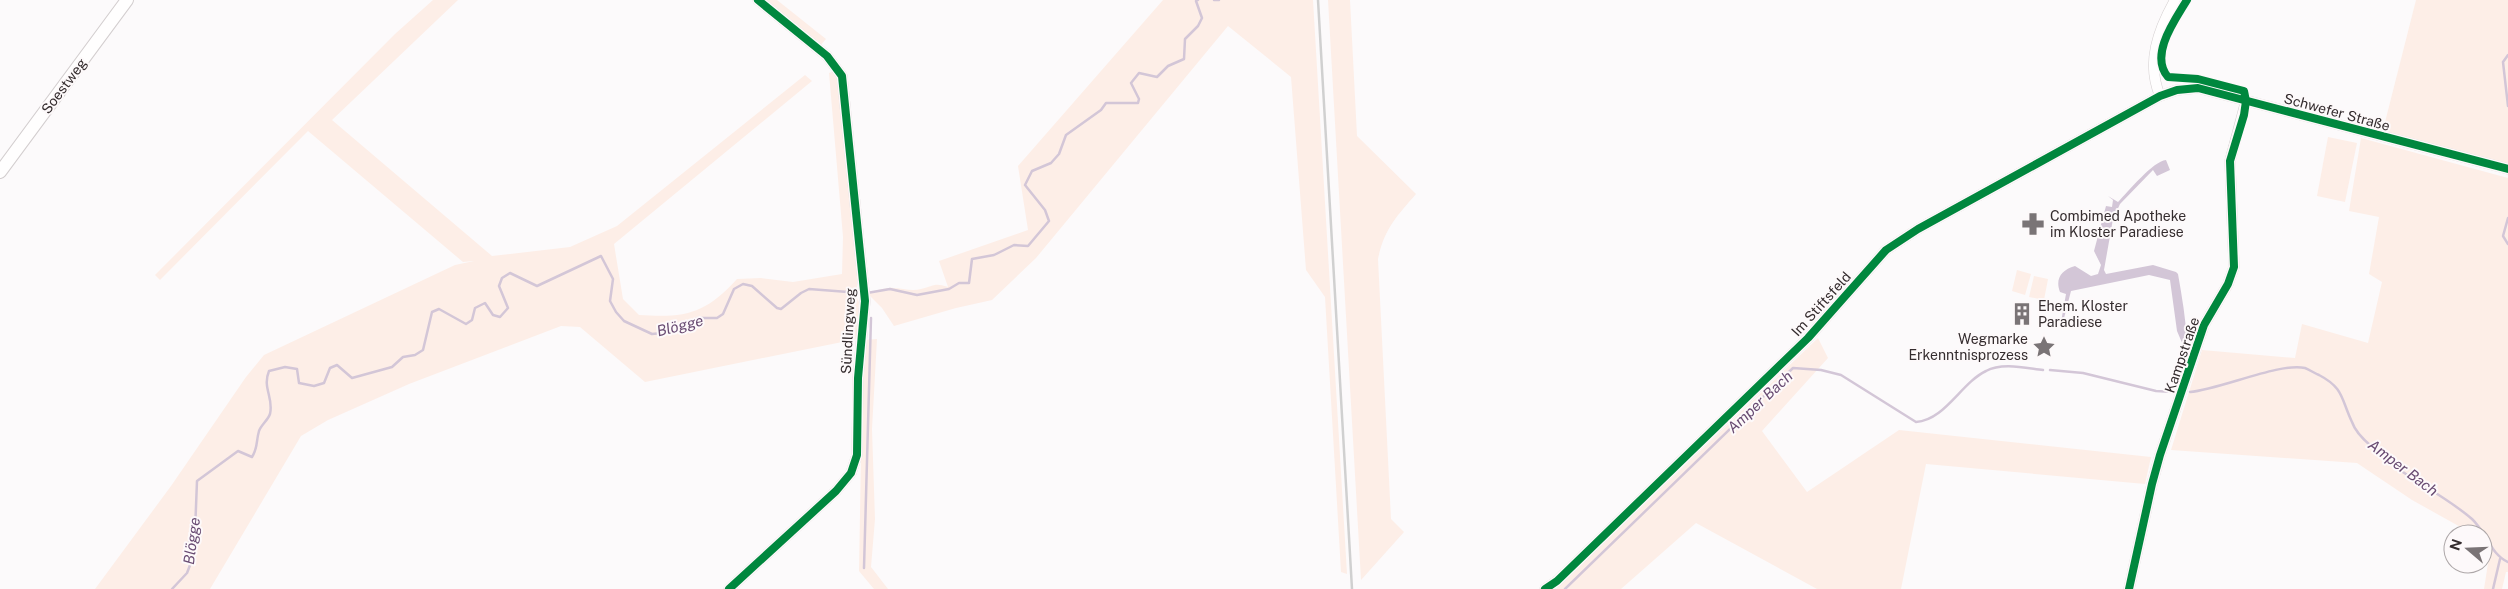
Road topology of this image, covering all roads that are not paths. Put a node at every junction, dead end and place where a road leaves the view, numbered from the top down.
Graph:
1 (127, 0) edge
2 (758, 0) edge
3 (2175, 0) edge
4 (2160, 96) junction
5 (2246, 102) junction
6 (2508, 169) edge
7 (0, 172) edge
8 (729, 589) edge
9 (1545, 589) edge
10 (2129, 589) edge

1 - 7 main road, Soestweg
2 - 8 street, Sündlingweg
3 - 4 street
4 - 5 street, Schwefer Straße
4 - 9 street, Im Stiftsfeld
5 - 6 street, Schwefer Straße
5 - 10 street, Kampstraße

